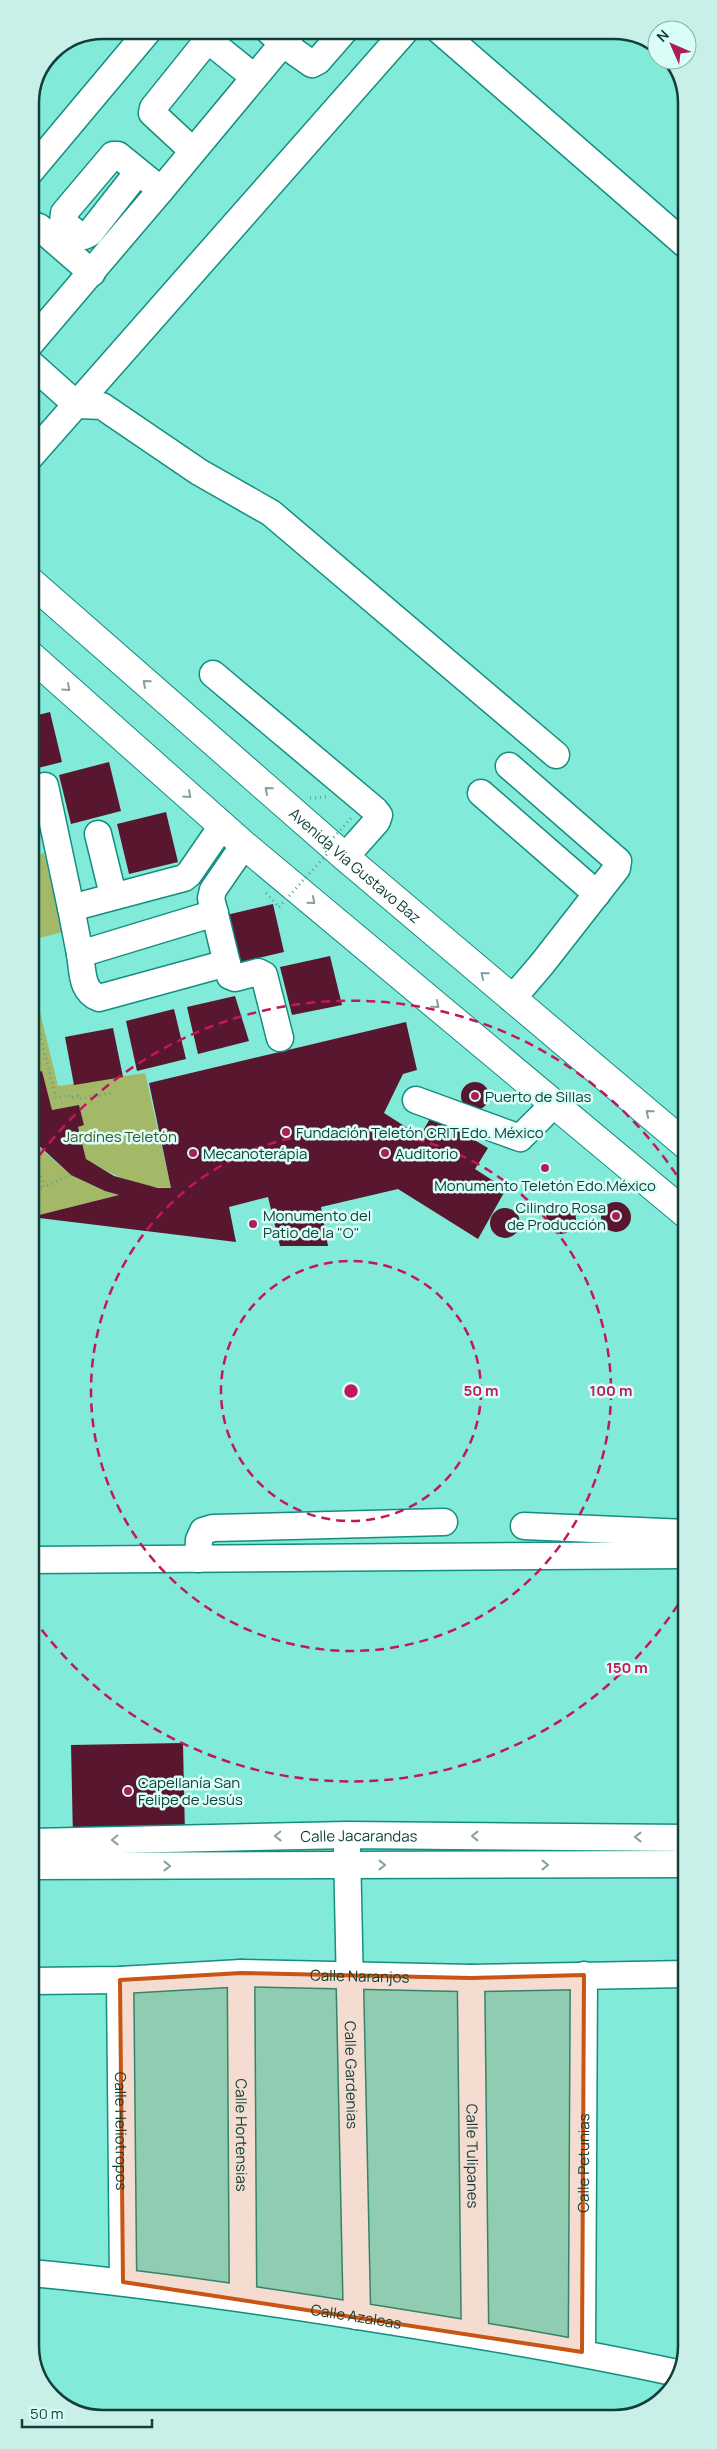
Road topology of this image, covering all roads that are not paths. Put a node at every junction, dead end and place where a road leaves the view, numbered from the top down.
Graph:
1 (142, 39) edge
2 (279, 39) edge
3 (286, 39) edge
4 (337, 39) edge
5 (398, 39) edge
6 (449, 39) edge
7 (254, 77) junction
8 (193, 151) junction
9 (39, 161) edge
10 (138, 172) dead end
11 (161, 190) junction
12 (39, 227) edge
13 (678, 237) edge
14 (92, 273) junction
15 (39, 334) edge
16 (39, 371) edge
17 (77, 405) junction
18 (39, 447) edge
19 (39, 589) edge
20 (39, 663) edge
21 (213, 674) dead end
22 (556, 755) dead end
23 (509, 766) dead end
24 (45, 786) dead end
25 (481, 793) dead end
26 (222, 826) junction
27 (98, 834) dead end
28 (244, 845) junction
29 (345, 857) junction
30 (597, 894) junction
31 (113, 895) junction
32 (71, 908) junction
33 (215, 913) junction
34 (80, 954) junction
35 (228, 963) junction
36 (512, 999) junction
37 (280, 1038) dead end
38 (416, 1100) dead end
39 (554, 1104) junction
40 (678, 1138) edge
41 (678, 1207) edge
42 (444, 1522) dead end
43 (524, 1526) dead end
44 (678, 1533) edge
45 (678, 1556) edge
46 (198, 1559) junction
47 (39, 1560) edge
48 (347, 1835) junction
49 (678, 1838) edge
50 (39, 1842) edge
51 (678, 1864) edge
52 (39, 1866) edge
53 (347, 1866) junction
54 (241, 1973) junction
55 (678, 1974) edge
56 (584, 1975) junction
57 (350, 1976) junction
58 (471, 1978) junction
59 (120, 1980) junction
60 (39, 1981) edge
61 (39, 2274) edge
62 (124, 2282) junction
63 (243, 2298) junction
64 (358, 2316) junction
65 (475, 2333) junction
66 (582, 2352) junction
67 (673, 2372) edge

1 - 9 street
2 - 7 street
3 - 4 street
5 - 17 street
6 - 13 street
7 - 8 street
7 - 8 street
8 - 11 street
10 - 11 street
11 - 14 street
12 - 14 street
14 - 15 street
16 - 17 street
17 - 18 street
17 - 22 street
29 -> 19 main road, Avenida Via Gustavo Baz
20 -> 26 main road
21 - 29 street
23 - 30 street
24 - 32 street
25 - 30 street
26 - 28 main road
26 - 31 street
27 - 31 street
28 - 33 street
28 -> 39 main road
36 -> 29 main road, Avenida Via Gustavo Baz
30 - 36 street
31 - 32 street
32 - 34 street
33 - 34 street
33 - 35 street
34 - 35 street
35 - 37 street
40 -> 36 main road, Avenida Via Gustavo Baz
38 - 39 street
39 - 41 main road
42 - 46 street
43 - 44 street
45 - 46 street
46 - 47 street
49 -> 48 street, Calle Jacarandas
48 -> 50 street, Calle Jacarandas
48 - 53 street, Calle Gardenias
53 -> 51 street, Calle Jacarandas
52 -> 53 street, Calle Jacarandas
53 - 57 street, Calle Gardenias
54 - 57 street, Calle Naranjos
54 - 59 street, Calle Naranjos
54 - 63 street, Calle Hortensias
55 - 56 street, Calle Naranjos
56 - 58 street, Calle Naranjos
56 - 66 street, Calle Petunias
57 - 58 street, Calle Naranjos
57 - 64 street, Calle Gardenias
58 - 65 street, Calle Tulipanes
59 - 60 street, Calle Naranjos
59 - 62 street, Calle Heliotropos
61 - 62 street, Calle Azaleas
62 - 63 street, Calle Azaleas
63 - 64 street, Calle Azaleas
64 - 65 street, Calle Azaleas
65 - 66 street, Calle Azaleas
66 - 67 street, Calle Azaleas

